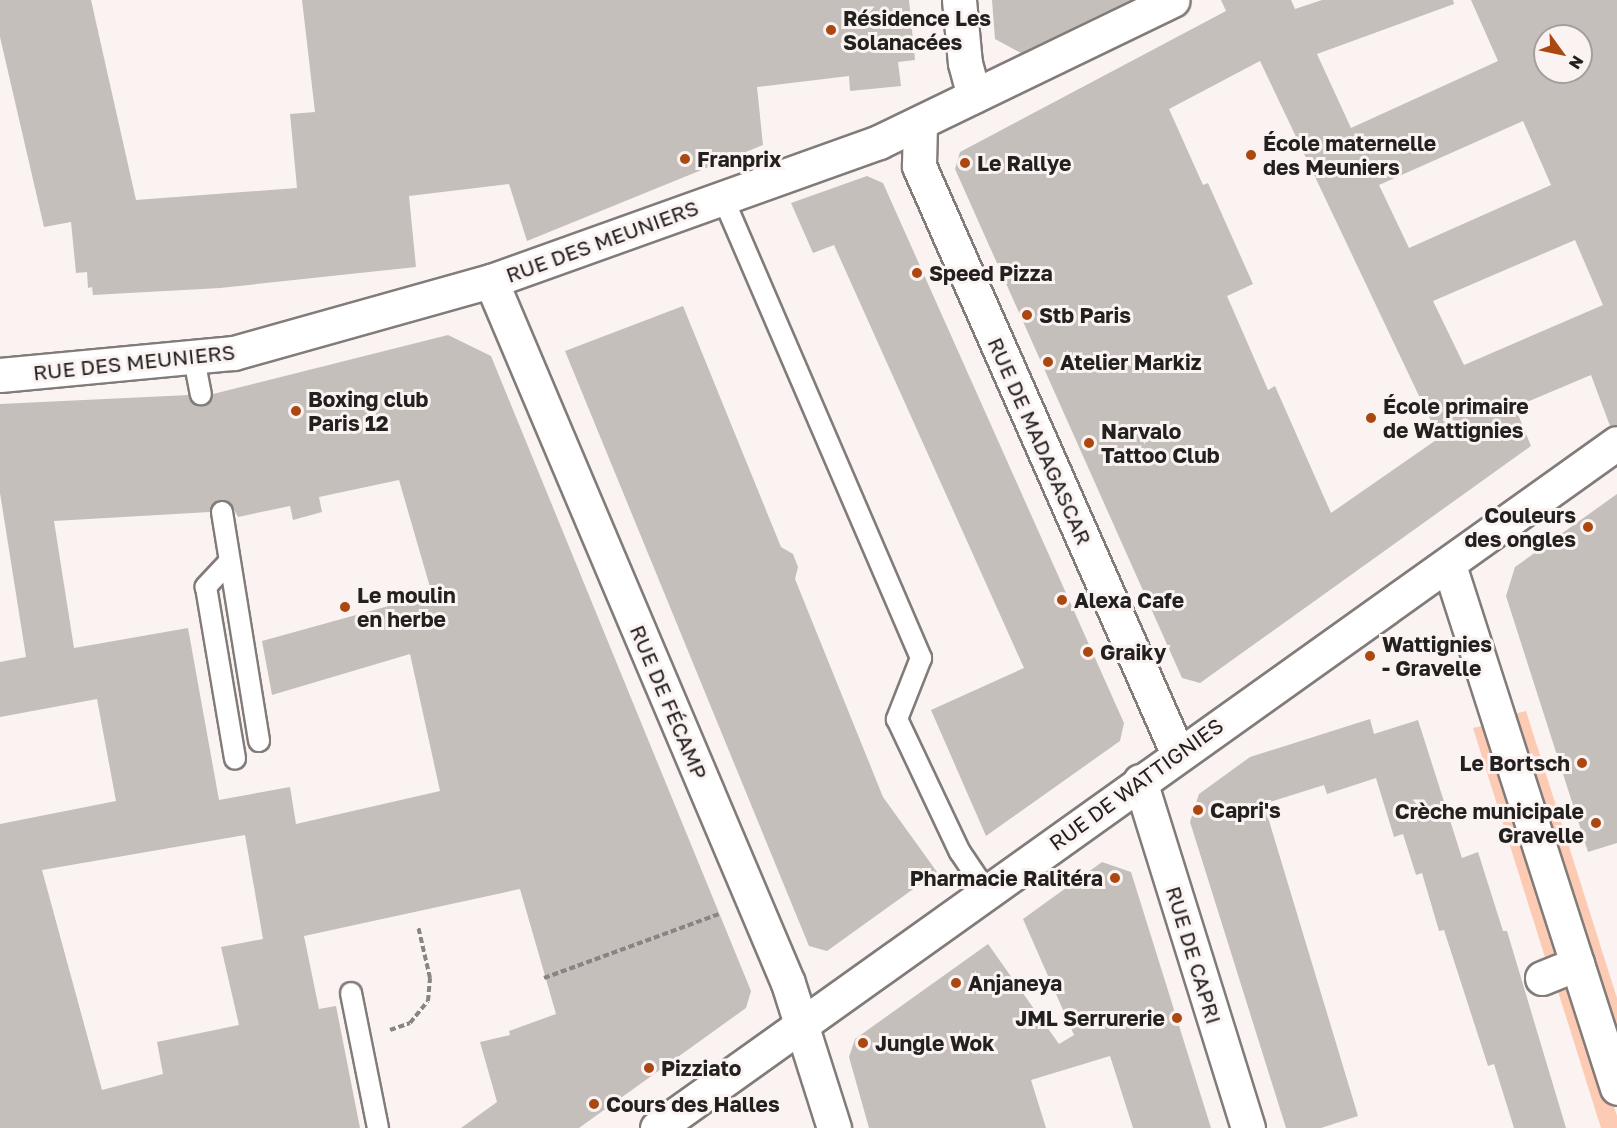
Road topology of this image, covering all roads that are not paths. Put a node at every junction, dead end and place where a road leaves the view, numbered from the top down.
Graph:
1 (959, 0) edge
2 (1173, 0) edge
3 (974, 96) junction
4 (920, 124) junction
5 (723, 198) junction
6 (491, 281) junction
7 (194, 359) junction
8 (1, 366) edge
9 (201, 394) dead end
10 (1617, 443) edge
11 (222, 512) dead end
12 (228, 563) junction
13 (1449, 565) junction
14 (259, 741) dead end
15 (1178, 754) junction
16 (235, 759) dead end
17 (1140, 781) junction
18 (987, 892) junction
19 (1577, 964) junction
20 (1542, 978) dead end
21 (351, 993) dead end
22 (804, 1024) junction
23 (1617, 1088) edge
24 (378, 1128) edge
25 (657, 1128) edge
26 (834, 1128) edge
27 (1248, 1128) edge

1 - 3 street
2 - 3 street, RUE DES MEUNIERS
3 - 4 street, RUE DES MEUNIERS
4 - 5 street, RUE DES MEUNIERS
4 - 15 street, RUE DE MADAGASCAR
5 - 6 street, RUE DES MEUNIERS
5 - 18 lane
6 - 7 street, RUE DES MEUNIERS
6 - 22 street, RUE DE FÉCAMP
7 - 8 street, RUE DES MEUNIERS
7 - 9 lane
10 - 13 street, RUE DE WATTIGNIES
11 - 12 lane
12 - 14 lane
12 - 16 lane
13 - 15 street, RUE DE WATTIGNIES
13 - 19 street
15 - 17 street, RUE DE WATTIGNIES
17 - 18 street, RUE DE WATTIGNIES
17 - 27 street, RUE DE CAPRI
18 - 22 street, RUE DE WATTIGNIES
19 - 20 street
19 - 23 street
21 - 24 lane
22 - 25 street, RUE DE WATTIGNIES
22 - 26 street, RUE DE FÉCAMP

